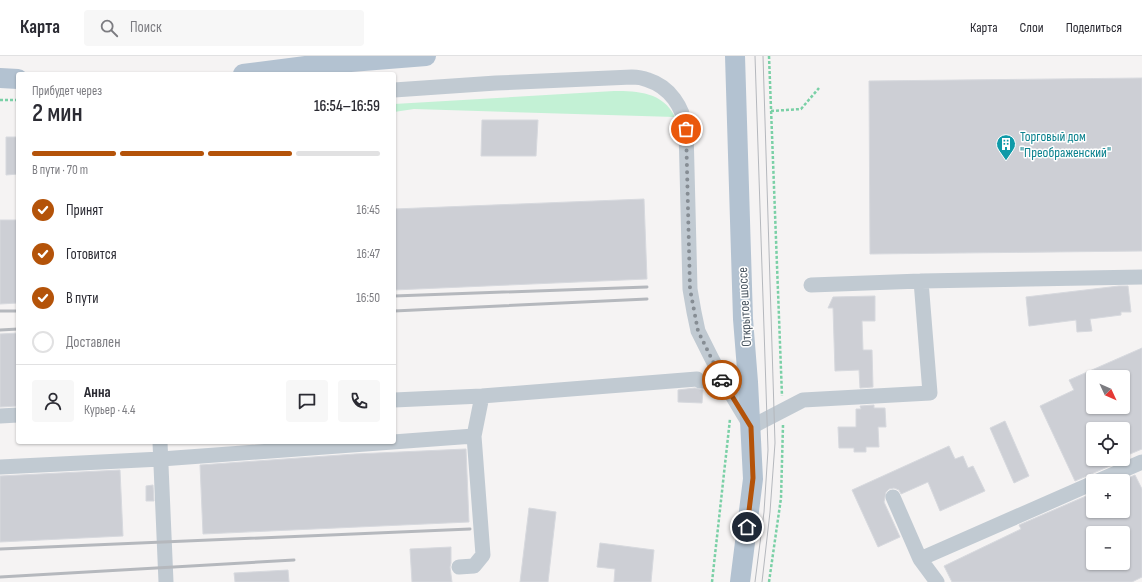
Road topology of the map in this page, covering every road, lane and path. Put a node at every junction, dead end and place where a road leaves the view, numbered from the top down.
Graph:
1 (426, 56) edge
2 (735, 56) edge
3 (769, 56) edge
4 (259, 72) edge
5 (0, 78) edge
6 (16, 79) edge
7 (819, 88) dead end
8 (396, 90) edge
9 (0, 100) edge
10 (16, 100) edge
11 (771, 111) junction
12 (1142, 277) edge
13 (921, 281) junction
14 (811, 286) dead end
15 (724, 382) junction
16 (748, 382) junction
17 (482, 396) junction
18 (396, 400) edge
19 (782, 411) junction
20 (730, 412) dead end
21 (16, 415) edge
22 (0, 416) edge
23 (751, 427) junction
24 (474, 436) junction
25 (396, 442) edge
26 (160, 444) edge
27 (365, 444) edge
28 (161, 459) junction
29 (1142, 462) edge
30 (0, 467) edge
31 (1114, 474) edge
32 (1086, 486) edge
33 (893, 496) dead end
34 (920, 559) junction
35 (459, 567) dead end
36 (166, 582) edge
37 (712, 582) edge
38 (740, 582) edge
39 (769, 582) edge
40 (937, 582) edge

1 - 4 main road
2 - 16 main road, Открытое шоссе
3 - 11 path
5 - 6 main road
7 - 11 path
8 - 15 street
9 - 10 path
11 - 19 path
12 - 13 street
13 - 14 street
13 - 19 street
15 - 16 street
15 - 17 street
15 - 23 street
16 - 23 main road, Открытое шоссе
17 - 18 street
17 - 24 street
19 - 23 street
19 - 39 path
20 - 37 path
21 - 22 street
23 - 38 main road, Открытое шоссе
24 - 25 street
24 - 35 street
26 - 28 street
27 - 28 street
28 - 30 street
28 - 36 street
29 - 31 street
32 - 34 street
33 - 34 street
34 - 40 street

